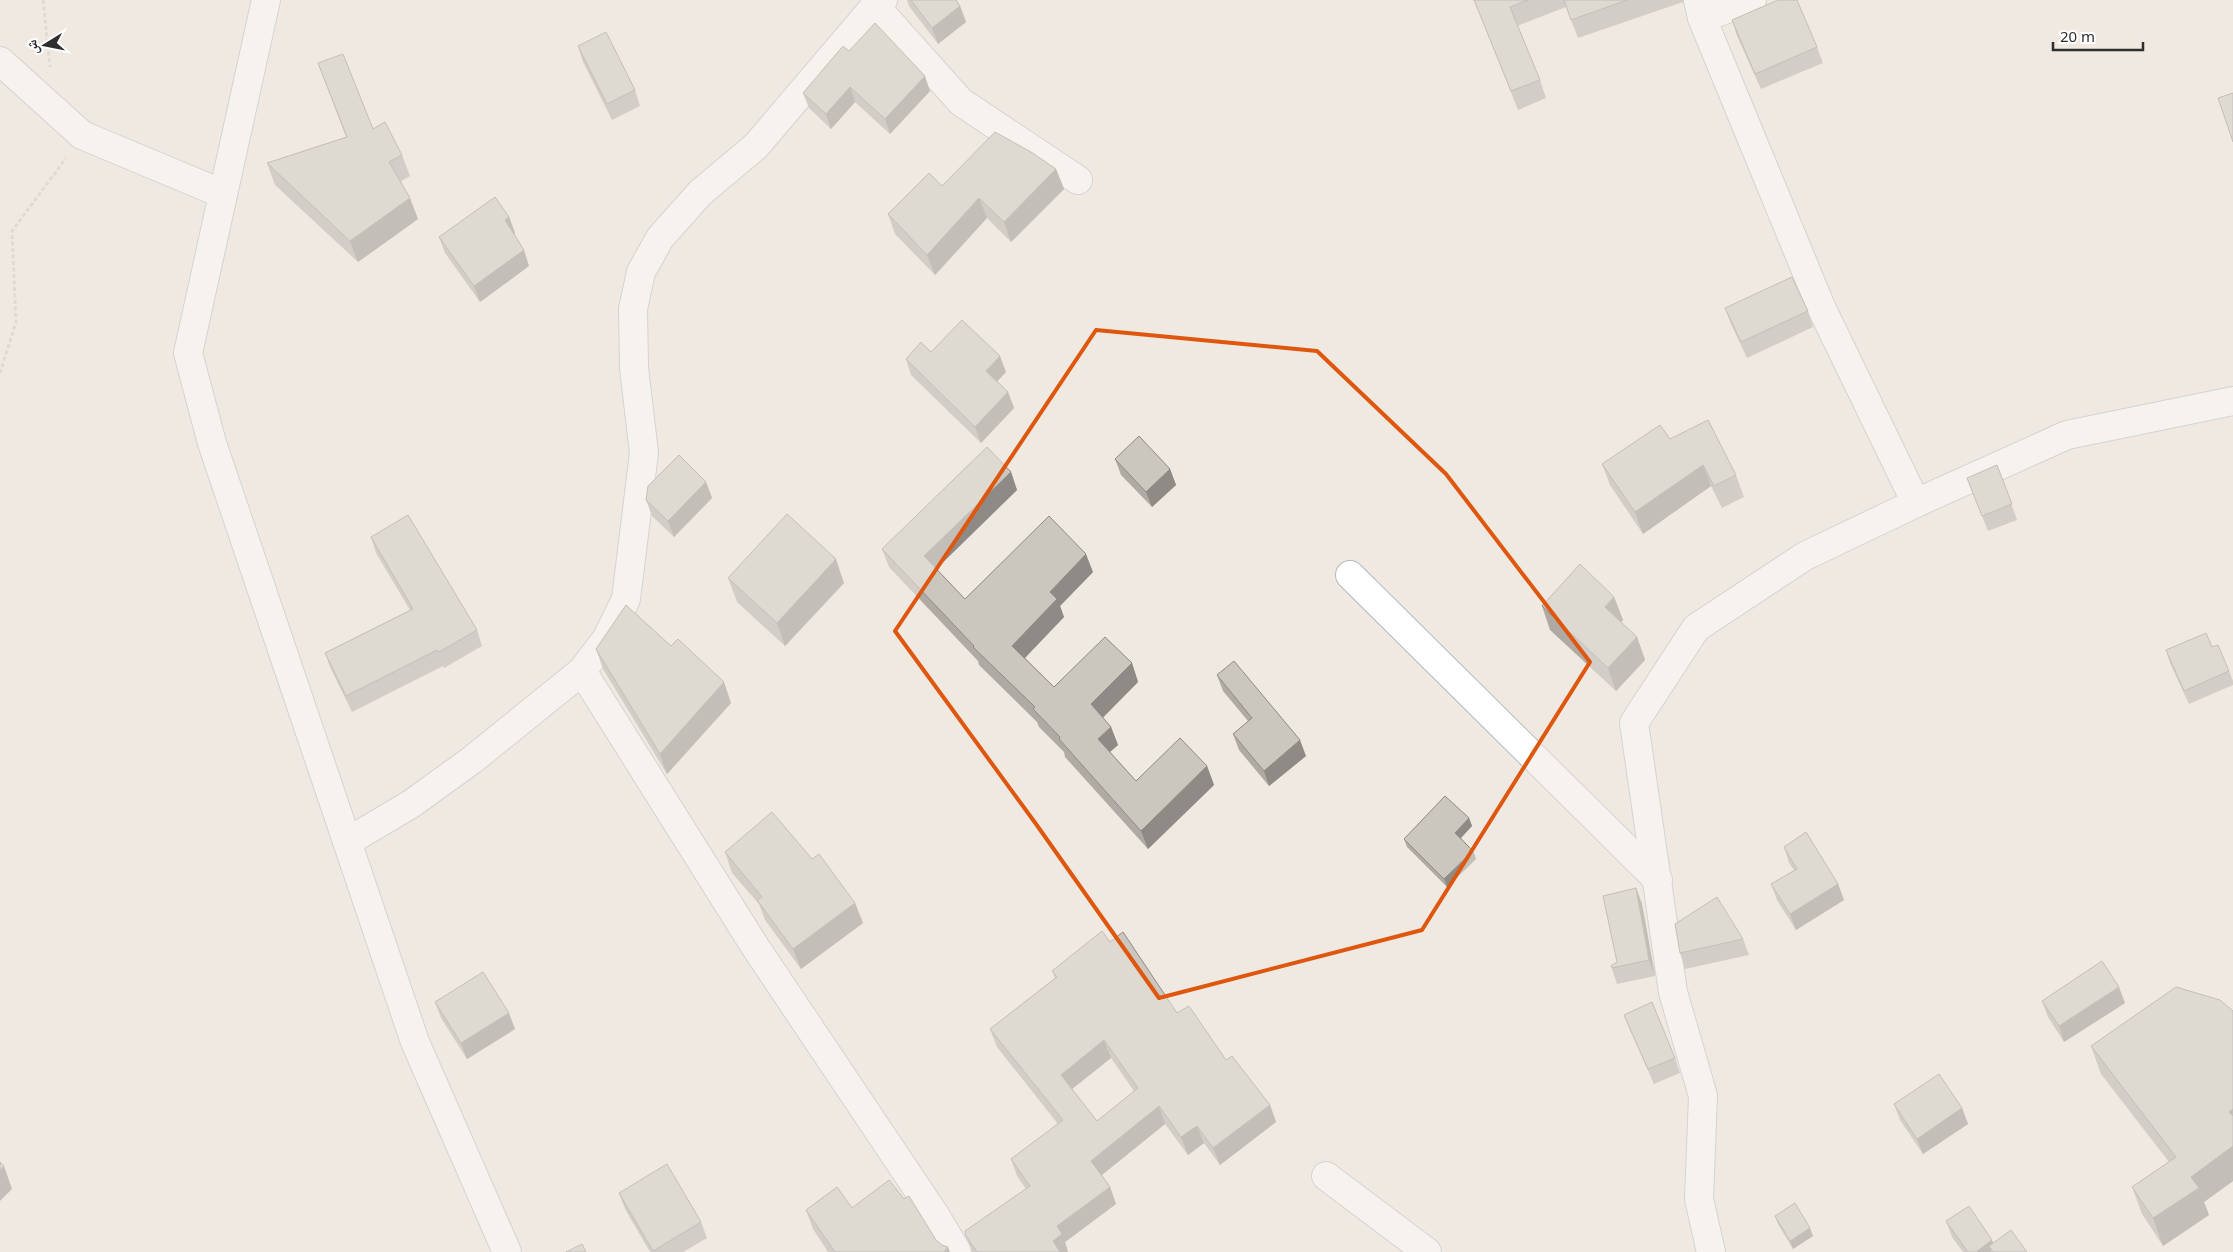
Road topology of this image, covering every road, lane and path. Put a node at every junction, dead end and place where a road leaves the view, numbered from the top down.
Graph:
1 (43, 0) edge
2 (266, 0) edge
3 (1752, 0) edge
4 (879, 3) edge
5 (1700, 9) edge
6 (0, 61) edge
7 (54, 110) junction
8 (82, 136) junction
9 (1078, 180) dead end
10 (223, 194) junction
11 (0, 372) edge
12 (2233, 401) edge
13 (1916, 503) junction
14 (1350, 575) dead end
15 (582, 671) junction
16 (347, 842) junction
17 (1658, 880) junction
18 (1326, 1176) dead end
19 (507, 1252) edge
20 (957, 1252) edge
21 (1427, 1252) edge
22 (1711, 1252) edge

1 - 7 path
2 - 10 street
3 - 5 street
4 - 9 street
4 - 15 street
5 - 13 street
6 - 7 street
7 - 8 street
8 - 10 street
8 - 11 path
10 - 16 street
12 - 13 street
13 - 17 street
14 - 17 street
15 - 16 street
15 - 20 street
16 - 19 street
17 - 22 street
18 - 21 street

